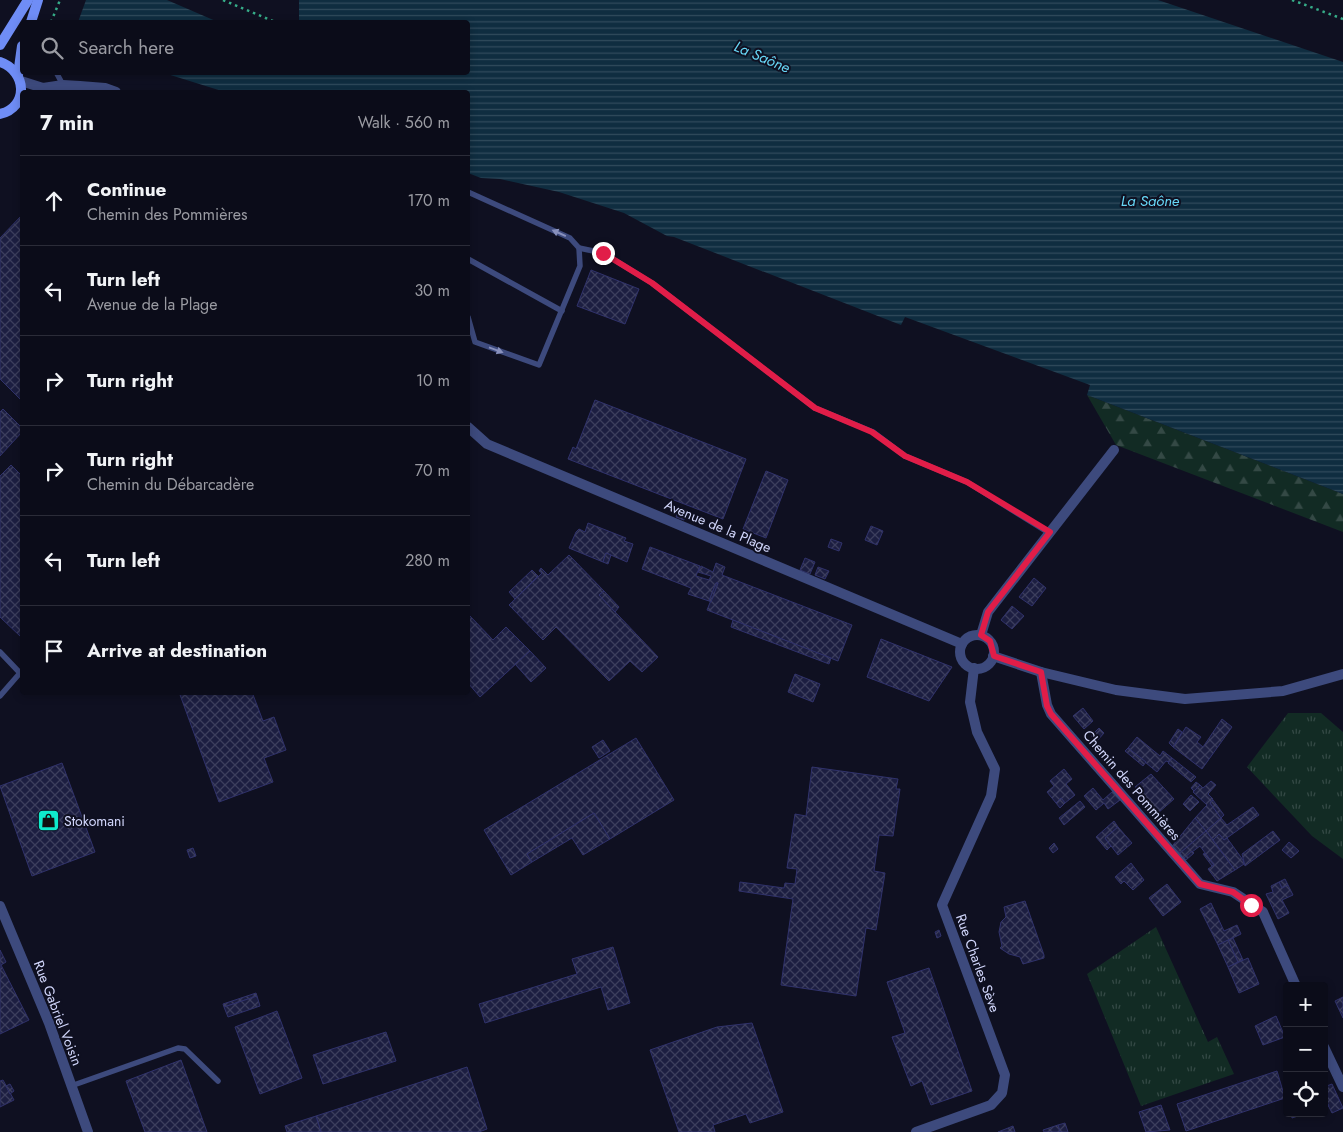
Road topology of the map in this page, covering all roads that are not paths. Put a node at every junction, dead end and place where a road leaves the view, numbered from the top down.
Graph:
1 (28, 0) edge
2 (38, 0) edge
3 (31, 20) edge
4 (0, 45) edge
5 (20, 56) edge
6 (0, 62) edge
7 (57, 75) edge
8 (20, 78) junction
9 (64, 89) edge
10 (110, 90) edge
11 (20, 107) edge
12 (12, 109) junction
13 (0, 114) edge
14 (470, 193) edge
15 (579, 248) junction
16 (470, 260) edge
17 (562, 311) junction
18 (470, 325) edge
19 (470, 429) edge
20 (1114, 450) dead end
21 (1050, 532) junction
22 (981, 635) junction
23 (962, 644) junction
24 (0, 652) edge
25 (994, 656) junction
26 (974, 668) junction
27 (1041, 672) junction
28 (1343, 674) edge
29 (0, 696) edge
30 (0, 906) edge
31 (1294, 982) edge
32 (1328, 1055) edge
33 (218, 1081) dead end
34 (71, 1086) junction
35 (1343, 1087) edge
36 (88, 1132) edge
37 (916, 1132) edge

1 - 4 main road
2 - 3 main road
5 - 8 main road
6 - 8 main road
7 - 9 lane
8 - 9 street
8 - 12 main road
9 - 10 street
11 - 12 street
12 - 13 main road
15 -> 14 lane
15 - 17 lane
15 - 21 lane
16 - 17 lane
18 -> 17 lane
19 - 23 street, Avenue de la Plage
20 - 21 street
21 - 22 street
22 - 23 street
22 - 25 street
23 - 26 street
24 - 29 lane
25 - 26 street
25 - 27 street
26 - 37 street, Rue Charles Sève
27 - 28 street
27 - 31 street, Chemin des Pommières
30 - 34 street, Rue Gabriel Voisin
32 - 35 street
33 - 34 lane
34 - 36 street, Rue Gabriel Voisin

